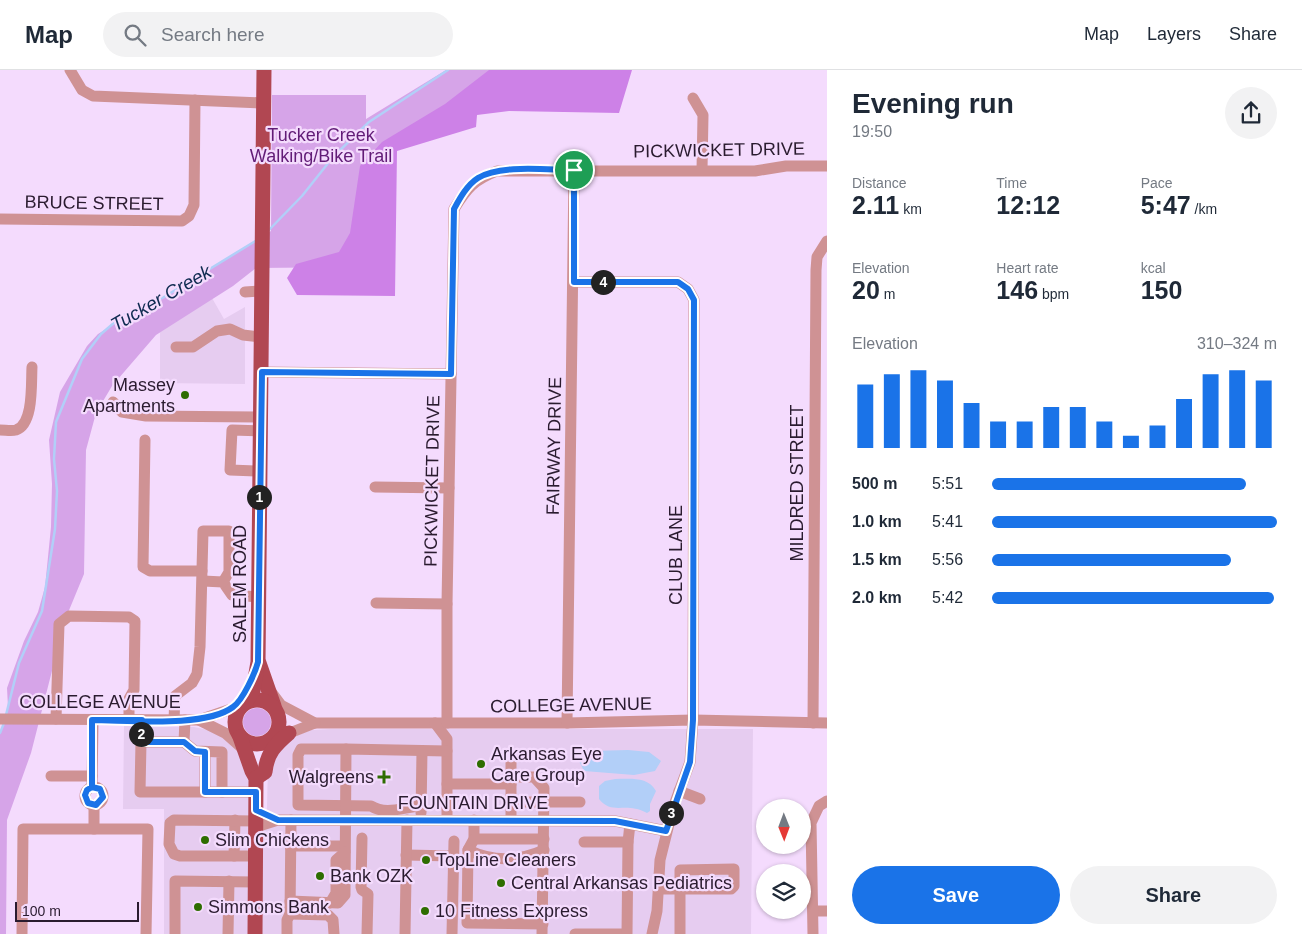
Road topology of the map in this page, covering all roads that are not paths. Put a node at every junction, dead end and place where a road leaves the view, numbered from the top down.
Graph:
1 (70, 70) edge
2 (264, 70) edge
3 (694, 98) dead end
4 (195, 100) junction
5 (263, 104) junction
6 (827, 166) edge
7 (574, 170) junction
8 (702, 170) junction
9 (0, 219) edge
10 (825, 243) edge
11 (574, 282) junction
12 (262, 291) junction
13 (245, 292) dead end
14 (261, 337) junction
15 (176, 347) dead end
16 (32, 367) dead end
17 (262, 372) junction
18 (451, 374) junction
19 (113, 402) dead end
20 (260, 424) junction
21 (0, 430) edge
22 (145, 440) dead end
23 (259, 471) junction
24 (375, 487) dead end
25 (449, 488) junction
26 (203, 576) junction
27 (224, 582) junction
28 (258, 597) junction
29 (376, 603) dead end
30 (447, 604) junction
31 (257, 665) junction
32 (268, 688) junction
33 (240, 705) junction
34 (274, 707) junction
35 (0, 719) edge
36 (56, 719) junction
37 (92, 720) junction
38 (129, 720) junction
39 (142, 720) junction
40 (180, 720) junction
41 (693, 720) junction
42 (312, 721) junction
43 (201, 722) junction
44 (434, 723) junction
45 (447, 723) junction
46 (462, 723) junction
47 (813, 723) junction
48 (827, 723) edge
49 (567, 724) junction
50 (289, 733) junction
51 (271, 739) junction
52 (241, 740) junction
53 (141, 742) junction
54 (184, 742) junction
55 (447, 745) junction
56 (346, 749) junction
57 (422, 751) junction
58 (205, 752) junction
59 (511, 758) dead end
60 (51, 776) dead end
61 (511, 780) junction
62 (258, 781) junction
63 (92, 782) junction
64 (447, 784) junction
65 (679, 791) junction
66 (205, 792) junction
67 (222, 792) junction
68 (700, 799) dead end
69 (511, 802) junction
70 (544, 802) junction
71 (580, 802) dead end
72 (823, 803) edge
73 (345, 805) junction
74 (419, 806) junction
75 (256, 819) junction
76 (235, 820) junction
77 (291, 820) junction
78 (345, 820) junction
79 (407, 820) junction
80 (421, 820) junction
81 (447, 820) junction
82 (474, 820) junction
83 (511, 820) junction
84 (544, 820) junction
85 (630, 824) junction
86 (94, 829) junction
87 (666, 831) junction
88 (362, 838) dead end
89 (474, 839) junction
90 (454, 841) dead end
91 (584, 842) dead end
92 (628, 842) junction
93 (544, 845) junction
94 (290, 846) junction
95 (345, 849) junction
96 (468, 850) junction
97 (406, 855) junction
98 (234, 856) junction
99 (256, 856) junction
100 (454, 856) junction
101 (229, 881) junction
102 (256, 882) junction
103 (658, 889) junction
104 (679, 890) junction
105 (290, 901) junction
106 (827, 910) edge
107 (814, 911) junction
108 (290, 914) junction
109 (542, 929) edge
110 (22, 934) edge
111 (146, 934) edge
112 (175, 934) edge
113 (228, 934) edge
114 (255, 934) edge
115 (287, 934) edge
116 (334, 934) edge
117 (367, 934) edge
118 (405, 934) edge
119 (452, 934) edge
120 (575, 934) edge
121 (622, 934) edge
122 (627, 934) edge
123 (652, 934) edge
124 (680, 934) edge
125 (814, 934) edge

1 - 4 street
2 - 5 main road, SALEM ROAD
3 - 8 street
4 - 5 street
4 - 9 street, BRUCE STREET
5 - 12 main road, SALEM ROAD
6 - 8 street, PICKWICKET DRIVE
7 - 8 street, PICKWICKET DRIVE
7 - 11 street, FAIRWAY DRIVE
7 - 18 street, PICKWICKET DRIVE
10 - 47 street, MILDRED STREET
11 - 41 street, CLUB LANE
11 - 49 street, FAIRWAY DRIVE
12 - 13 street
12 - 14 main road, SALEM ROAD
14 - 15 street
14 - 17 main road, SALEM ROAD
16 - 21 street
17 - 18 street
17 - 20 main road, SALEM ROAD
18 - 25 street, PICKWICKET DRIVE
19 - 20 street
20 - 23 main road, SALEM ROAD
20 - 23 street
22 - 26 street
23 - 28 main road, SALEM ROAD
24 - 25 street
25 - 30 street, PICKWICKET DRIVE
26 - 27 street
26 - 27 street
26 - 40 street
27 - 28 street
28 - 31 main road, SALEM ROAD
29 - 30 street
30 - 45 street, PICKWICKET DRIVE
31 - 32 main road, SALEM ROAD
31 - 33 main road, SALEM ROAD
32 - 34 main road, SALEM ROAD
32 - 42 street
33 - 34 main road
33 - 43 street, COLLEGE AVENUE
33 - 52 main road
34 - 42 street, COLLEGE AVENUE
34 - 51 main road
35 - 36 street, COLLEGE AVENUE
36 - 37 street, COLLEGE AVENUE
36 - 38 street
37 - 38 street, COLLEGE AVENUE
37 - 63 street
38 - 39 street, COLLEGE AVENUE
39 - 40 street, COLLEGE AVENUE
39 - 53 street
40 - 43 street, COLLEGE AVENUE
40 - 54 street
41 - 47 street, COLLEGE AVENUE
41 - 49 street, COLLEGE AVENUE
41 - 65 street, CLUB LANE
42 - 44 street, COLLEGE AVENUE
42 - 50 street, COLLEGE AVENUE
43 - 52 street
43 - 52 street, COLLEGE AVENUE
44 - 45 street, COLLEGE AVENUE
44 - 55 street
45 - 46 street, COLLEGE AVENUE
46 - 49 street, COLLEGE AVENUE
46 - 55 street
47 - 48 street, COLLEGE AVENUE
50 - 51 street, COLLEGE AVENUE
50 - 62 main road
51 - 52 main road
51 - 62 main road
52 - 62 main road
53 - 54 street
53 - 66 street
54 - 58 street
55 - 57 street
55 - 64 street
56 - 57 street
56 - 73 street
56 - 73 street
57 - 74 street
58 - 66 street
58 - 67 street
59 - 61 street
60 - 63 street
61 - 64 street
61 - 69 street
61 - 70 street
62 - 67 street
62 - 75 main road
63 - 86 street
64 - 81 street
65 - 68 street
65 - 87 street, CLUB LANE
66 - 67 street
69 - 70 street
69 - 83 street
70 - 71 street
70 - 84 street
72 - 107 street
73 - 74 street
73 - 78 street
74 - 80 street
75 - 76 street, FOUNTAIN DRIVE
75 - 77 street, FOUNTAIN DRIVE
75 - 99 main road
76 - 98 street
76 - 98 street, FOUNTAIN DRIVE
77 - 78 street, FOUNTAIN DRIVE
77 - 94 street
78 - 79 street, FOUNTAIN DRIVE
78 - 95 street
79 - 80 street, FOUNTAIN DRIVE
79 - 97 street
80 - 81 street, FOUNTAIN DRIVE
81 - 82 street, FOUNTAIN DRIVE
82 - 83 street, FOUNTAIN DRIVE
82 - 89 street
83 - 84 street, FOUNTAIN DRIVE
84 - 85 street, FOUNTAIN DRIVE
84 - 93 street
85 - 87 street, FOUNTAIN DRIVE
85 - 92 street
86 - 110 street
86 - 111 street
87 - 103 street, CLUB LANE
88 - 117 street
89 - 93 street
89 - 96 street
90 - 100 street
91 - 92 street
92 - 122 street
93 - 96 street
93 - 109 street
94 - 95 street
94 - 105 street
95 - 105 street
96 - 109 street
97 - 100 street
97 - 118 street
98 - 99 street
99 - 102 main road
100 - 119 street
101 - 102 street
101 - 112 street
101 - 113 street
102 - 114 main road
103 - 104 street
103 - 123 street, CLUB LANE
104 - 104 street
104 - 124 street
105 - 108 street
106 - 107 street
107 - 125 street
108 - 115 street
108 - 116 street
120 - 121 street

